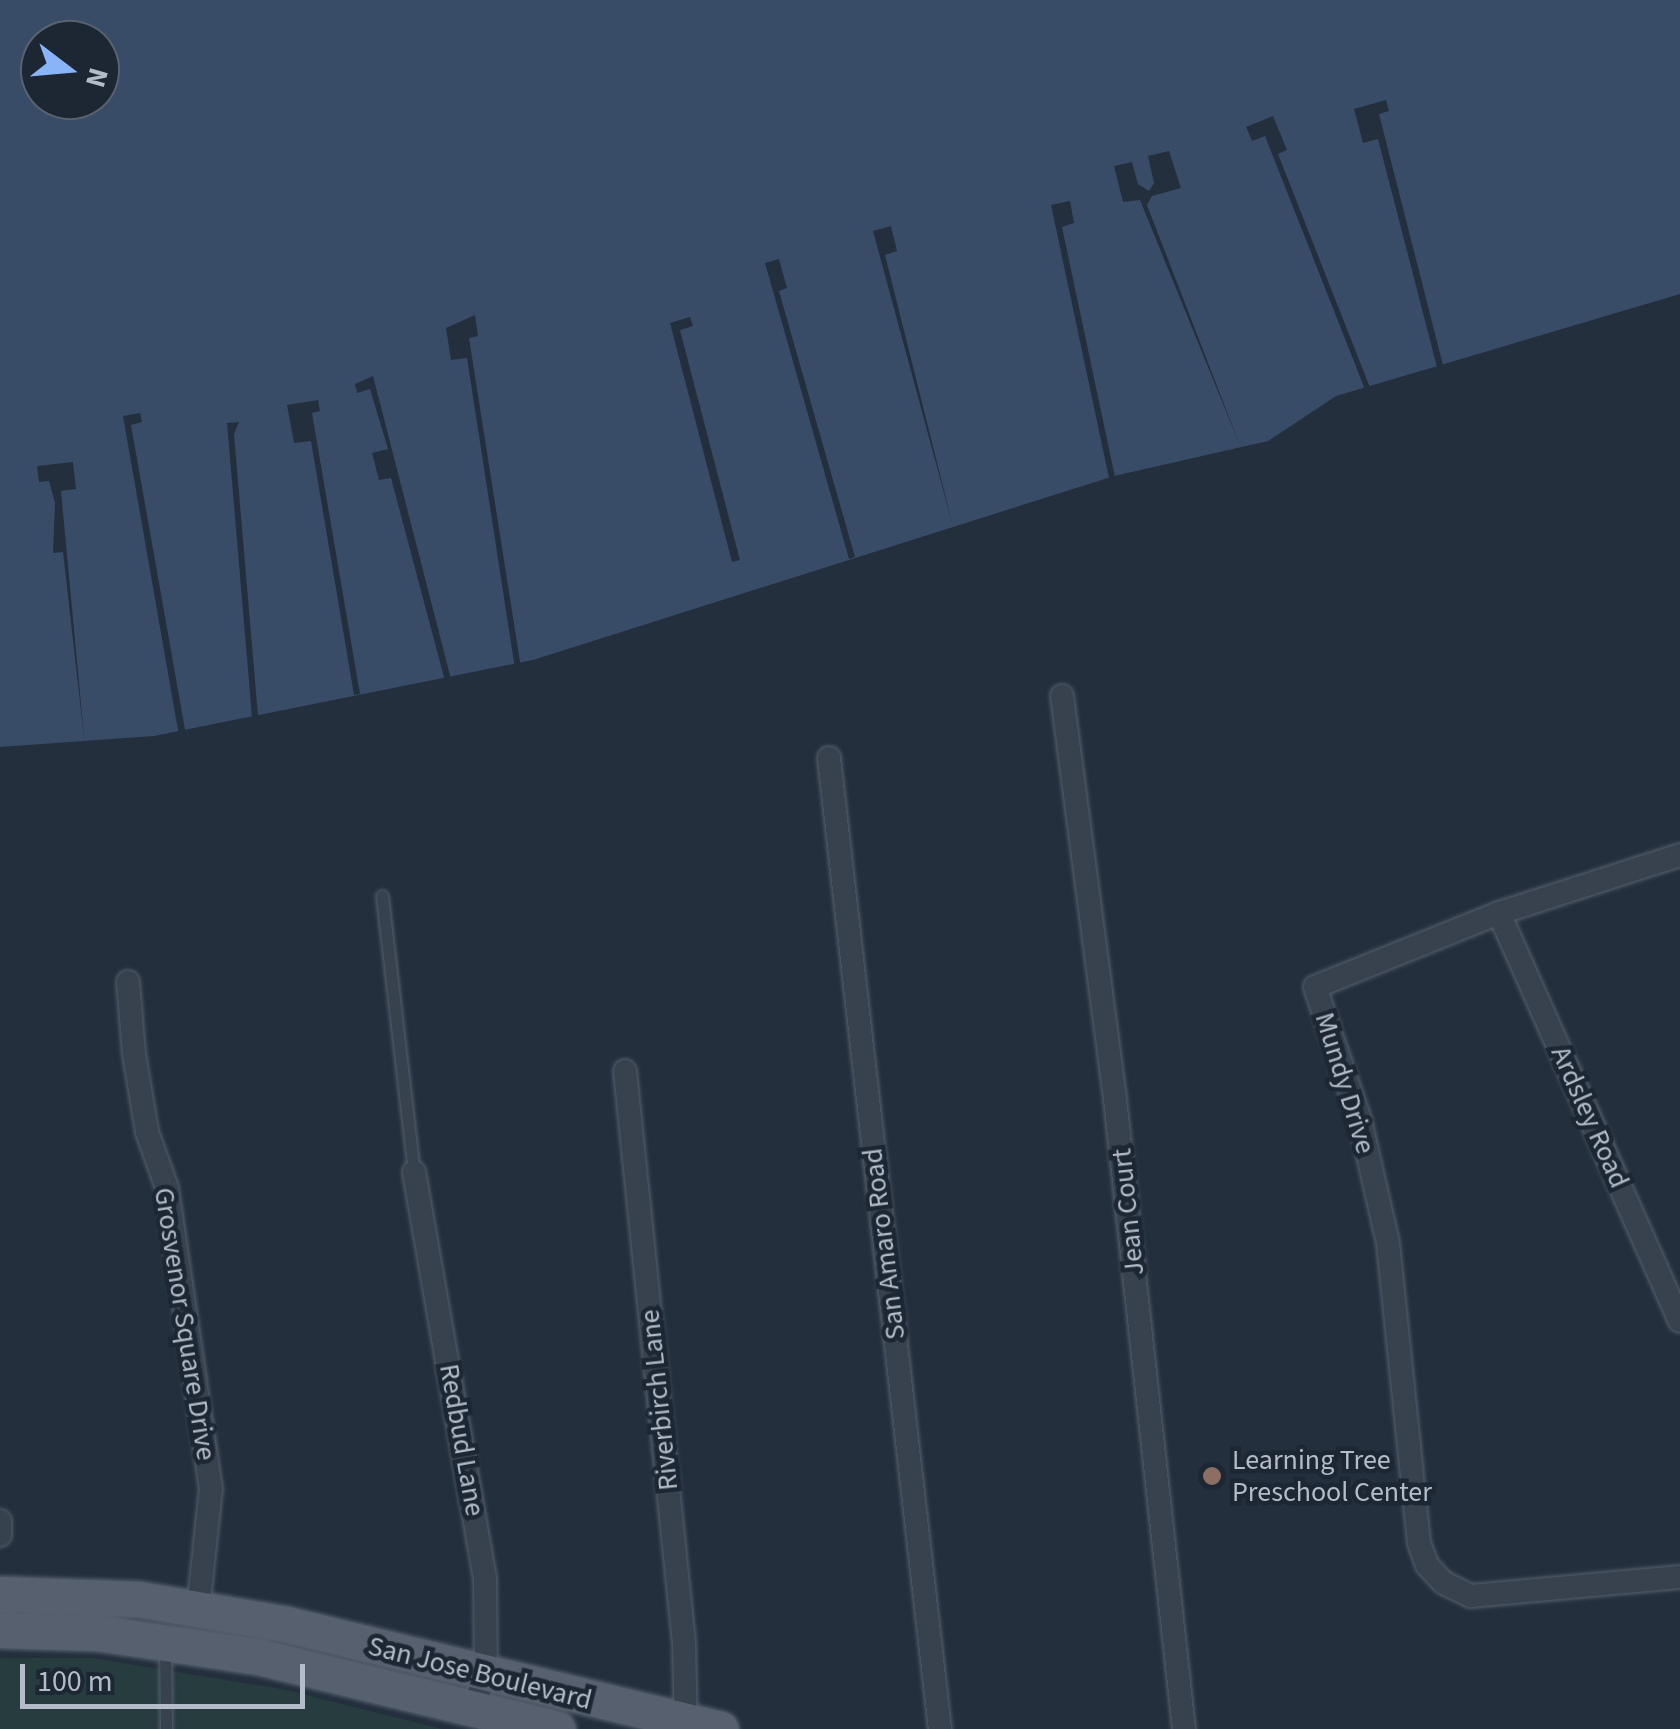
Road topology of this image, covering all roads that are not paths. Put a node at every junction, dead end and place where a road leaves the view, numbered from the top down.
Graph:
1 (1062, 696) dead end
2 (828, 758) dead end
3 (1680, 854) edge
4 (382, 896) dead end
5 (1499, 913) junction
6 (128, 982) dead end
7 (625, 1071) dead end
8 (414, 1172) joint
9 (1680, 1321) edge
10 (0, 1521) edge
11 (0, 1535) edge
12 (1680, 1578) edge
13 (0, 1594) edge
14 (198, 1609) junction
15 (0, 1630) edge
16 (165, 1642) junction
17 (486, 1675) junction
18 (468, 1718) edge
19 (687, 1725) edge
20 (166, 1729) edge
21 (557, 1729) edge
22 (721, 1729) edge
23 (940, 1729) edge
24 (1184, 1729) edge

1 - 24 street, Jean Court
2 - 23 street, San Amaro Road
3 - 5 street, Mundy Drive
4 - 8 lane
5 - 9 street, Ardsley Road
5 - 12 street, Mundy Drive
6 - 14 street, Grosvenor Square Drive
7 - 19 street, Riverbirch Lane
8 - 17 street, Redbud Lane
10 - 11 street
13 - 14 main road, San Jose Boulevard
14 - 17 main road, San Jose Boulevard
15 - 16 main road, San Jose Boulevard
16 - 18 main road, San Jose Boulevard
16 - 20 lane
17 - 18 street, Redbud Lane
17 - 19 main road, San Jose Boulevard
18 - 21 main road, San Jose Boulevard
19 - 22 main road, San Jose Boulevard

